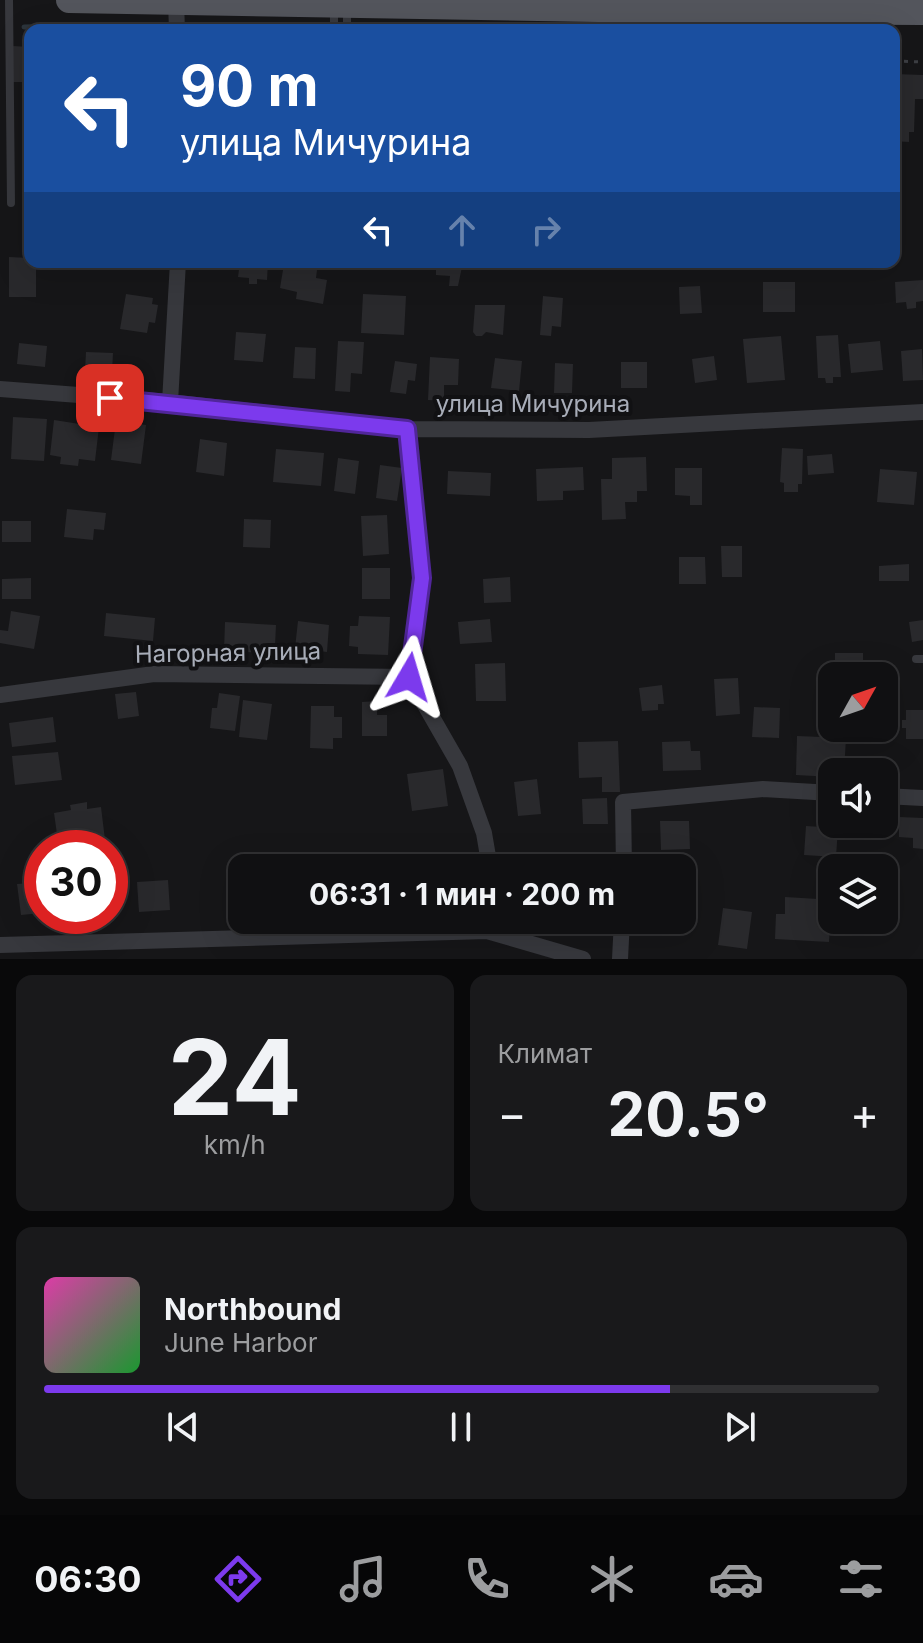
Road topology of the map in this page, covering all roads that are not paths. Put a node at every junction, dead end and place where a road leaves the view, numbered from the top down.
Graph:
1 (9, 0) edge
2 (69, 0) edge
3 (132, 1) edge
4 (176, 2) edge
5 (481, 4) edge
6 (714, 11) edge
7 (923, 12) edge
8 (341, 18) edge
9 (177, 24) edge
10 (11, 203) dead end
11 (178, 268) edge
12 (0, 389) edge
13 (170, 402) junction
14 (923, 412) edge
15 (407, 429) junction
16 (409, 677) junction
17 (0, 695) edge
18 (818, 792) edge
19 (898, 797) edge
20 (923, 798) edge
21 (488, 854) edge
22 (624, 854) edge
23 (268, 934) edge
24 (513, 934) edge
25 (621, 934) edge
26 (0, 945) edge
27 (583, 959) edge
28 (620, 959) edge

1 - 10 lane
2 - 3 main road
3 - 4 main road
4 - 8 main road
4 - 9 street
5 - 6 main road
5 - 8 main road
6 - 7 main road
11 - 13 street
12 - 13 street, улица Мичурина
13 - 15 street, улица Мичурина
14 - 15 street, улица Мичурина
15 - 16 street
16 - 17 street, Нагорная улица
16 - 21 street
18 - 22 street
19 - 20 street
23 - 26 street
24 - 27 street
25 - 28 street

